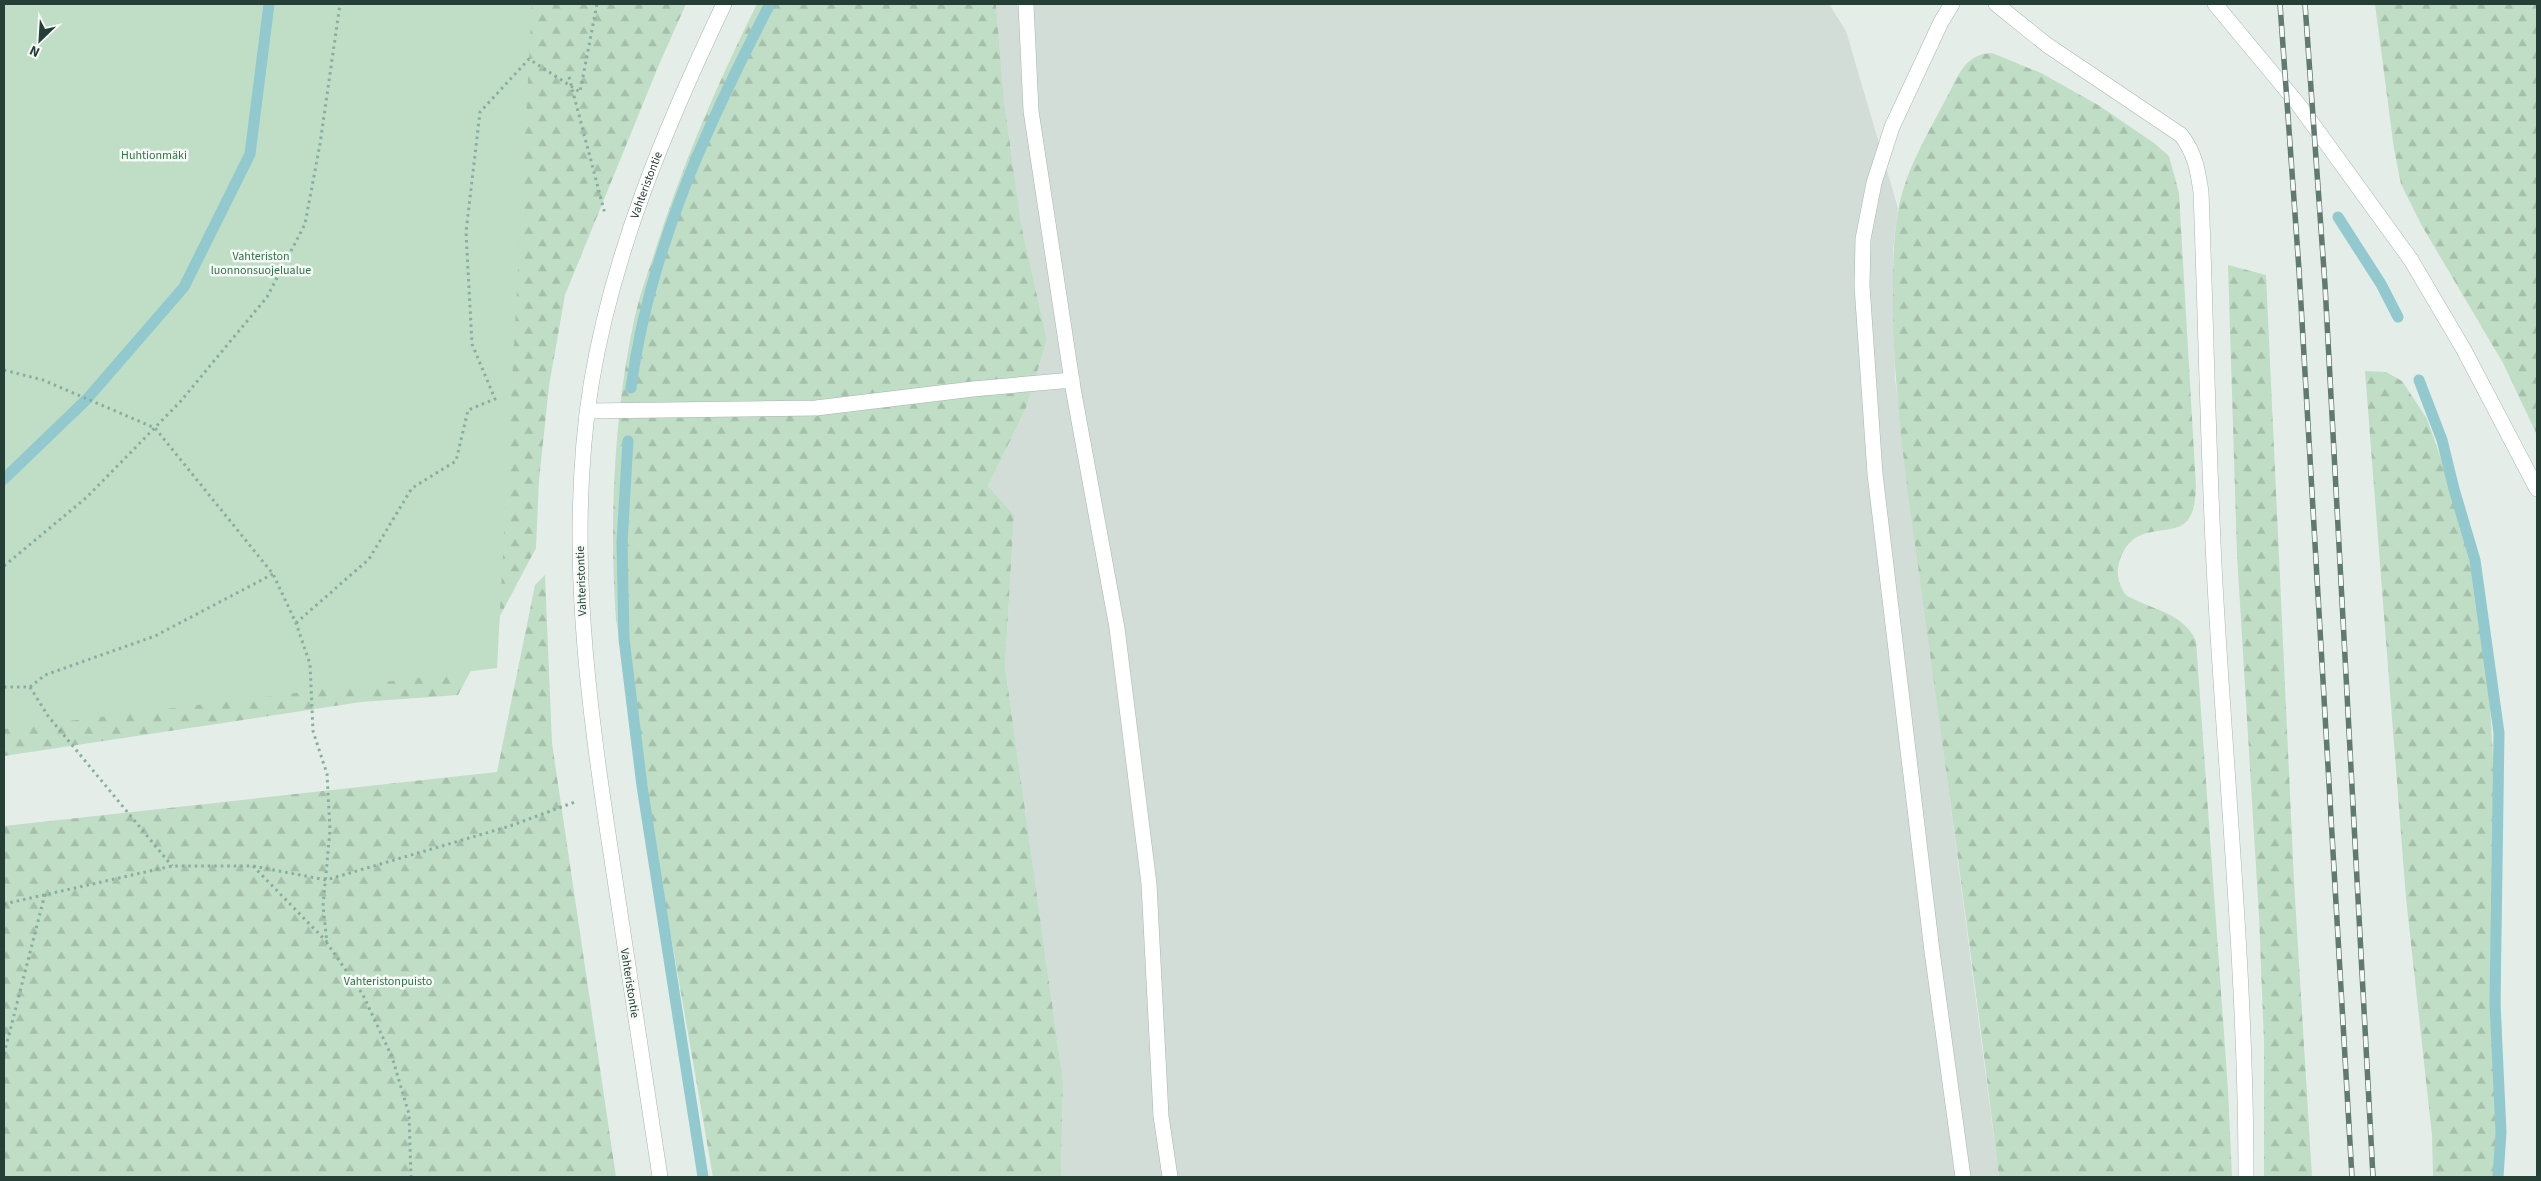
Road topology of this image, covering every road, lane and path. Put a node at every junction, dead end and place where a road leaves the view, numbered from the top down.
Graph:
1 (340, 4) edge
2 (597, 4) edge
3 (724, 4) edge
4 (1026, 4) edge
5 (1952, 4) edge
6 (1996, 4) edge
7 (2215, 4) edge
8 (569, 77) dead end
9 (572, 87) junction
10 (606, 219) dead end
11 (4, 370) edge
12 (1072, 380) junction
13 (588, 411) junction
14 (155, 428) junction
15 (2537, 489) edge
16 (4, 566) edge
17 (273, 574) junction
18 (296, 623) junction
19 (4, 687) edge
20 (30, 687) junction
21 (602, 792) junction
22 (172, 866) junction
23 (253, 866) junction
24 (326, 880) junction
25 (45, 894) junction
26 (4, 904) edge
27 (327, 942) junction
28 (4, 1054) edge
29 (411, 1177) edge
30 (660, 1177) edge
31 (1170, 1177) edge
32 (1963, 1177) edge
33 (2246, 1177) edge

1 - 14 path
2 - 9 path
3 - 13 street, Vahteristontie
4 - 12 street
5 - 32 street
6 - 33 street
7 - 15 street
8 - 9 path
9 - 10 path
9 - 18 path
11 - 14 path
12 - 13 street
12 - 31 street
13 - 21 street, Vahteristontie
14 - 16 path
14 - 17 path
17 - 18 path
17 - 20 path
18 - 24 path
19 - 20 path
20 - 22 path
21 - 24 path
21 - 30 street, Vahteristontie
22 - 23 path
22 - 25 path
23 - 24 path
23 - 27 path
24 - 27 path
25 - 26 path
25 - 28 path
27 - 29 path

